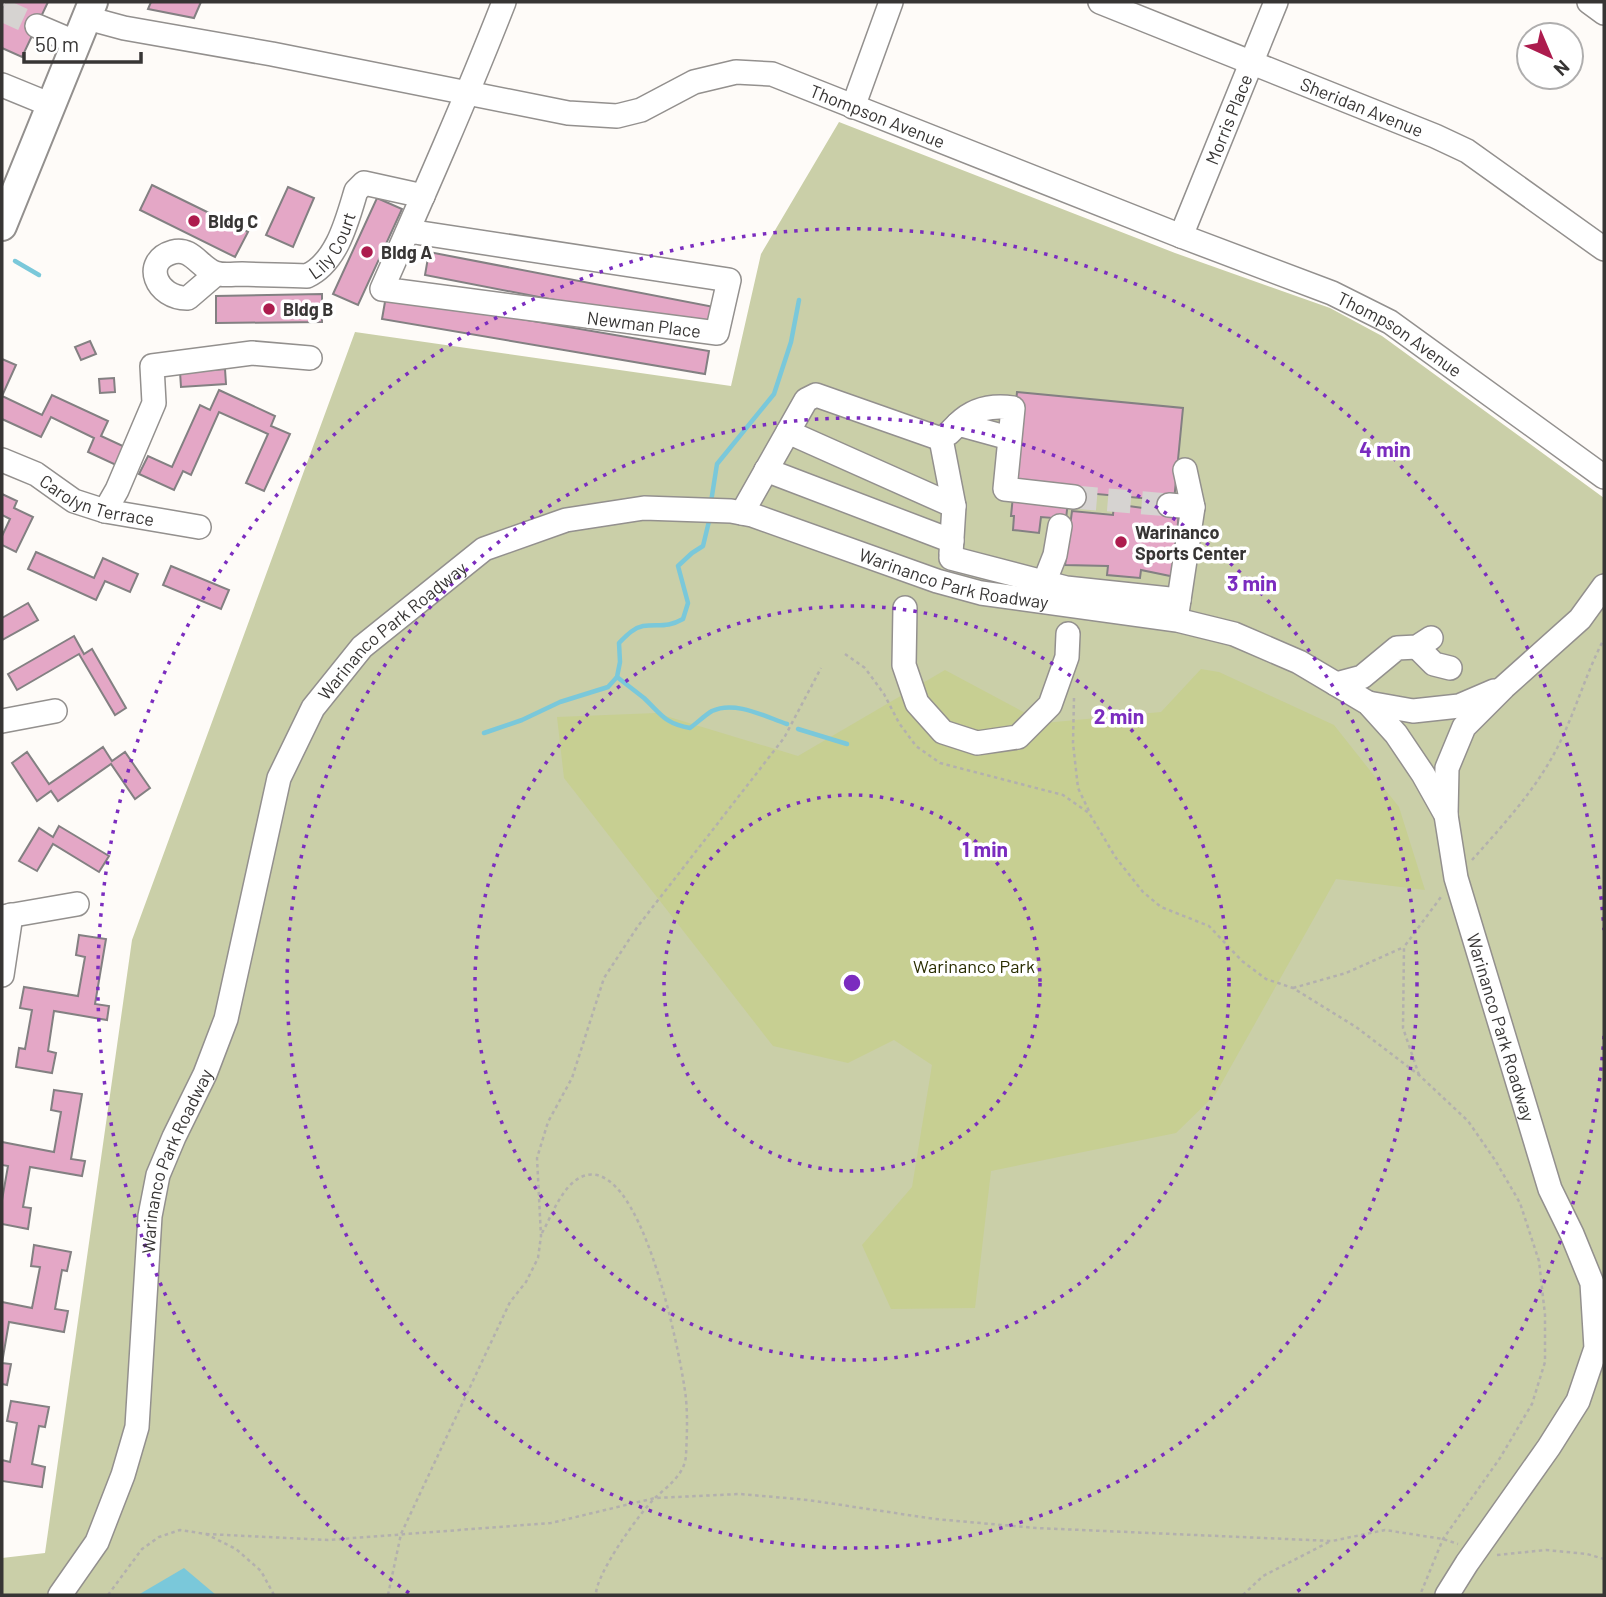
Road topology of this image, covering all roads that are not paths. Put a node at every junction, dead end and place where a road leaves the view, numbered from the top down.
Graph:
1 (504, 2) edge
2 (891, 2) edge
3 (1100, 2) edge
4 (1276, 2) edge
5 (1590, 2) edge
6 (1604, 13) edge
7 (85, 21) edge
8 (37, 26) tunnel mouth
9 (1252, 63) junction
10 (2, 85) edge
11 (468, 93) junction
12 (51, 105) junction
13 (853, 107) junction
14 (423, 196) junction
15 (2, 226) edge
16 (408, 231) junction
17 (1181, 236) junction
18 (1604, 249) edge
19 (216, 274) dead end
20 (310, 358) dead end
21 (788, 432) junction
22 (949, 432) junction
23 (2, 460) edge
24 (766, 470) junction
25 (1185, 470) dead end
26 (1604, 477) edge
27 (1074, 497) tunnel mouth
28 (1169, 505) tunnel mouth
29 (954, 506) junction
30 (1194, 507) junction
31 (105, 511) junction
32 (736, 512) junction
33 (1060, 526) dead end
34 (199, 527) dead end
35 (952, 549) junction
36 (1044, 583) junction
37 (949, 585) junction
38 (1604, 586) edge
39 (905, 608) dead end
40 (1178, 610) junction
41 (1068, 634) dead end
42 (1450, 667) dead end
43 (1336, 684) junction
44 (1504, 687) junction
45 (1368, 702) junction
46 (55, 711) dead end
47 (2, 721) edge
48 (1446, 815) junction
49 (77, 904) dead end
50 (6, 916) edge
51 (2, 975) edge
52 (1572, 1234) junction
53 (1604, 1270) edge
54 (1604, 1361) edge
55 (1578, 1401) junction
56 (1450, 1594) edge
57 (60, 1595) edge

1 - 11 street, Newman Place
2 - 13 street
3 - 9 street, Sheridan Avenue
4 - 9 street, Morris Place
5 - 6 street
7 - 8 street, Thompson Avenue
7 - 11 street, Thompson Avenue
7 - 12 main road
9 - 17 street, Morris Place
9 - 18 street, Sheridan Avenue
10 - 12 street
11 - 13 street, Thompson Avenue
11 - 14 street, Newman Place
12 - 15 main road
13 - 17 street, Thompson Avenue
14 - 16 street, Newman Place
14 - 19 street, Lily Court
16 - 16 street, Newman Place
17 - 26 street, Thompson Avenue
20 - 31 street
21 - 22 street
21 - 24 street
21 - 29 street
22 - 27 street
22 - 29 street
23 - 31 street, Carolyn Terrace
24 - 32 street
24 - 35 street
25 - 30 street
28 - 30 street
29 - 35 street
30 - 40 street
31 - 34 street, Carolyn Terrace
32 - 37 street, Warinanco Park Roadway
32 - 57 street, Warinanco Park Roadway
33 - 36 street
35 - 36 street
35 - 37 street
36 - 40 street
37 - 40 street, Warinanco Park Roadway
38 - 44 street, Warinanco Park Roadway
39 - 41 street
40 - 43 street, Warinanco Park Roadway
42 - 43 street
43 - 45 street, Warinanco Park Roadway
44 - 45 street, Warinanco Park Roadway
44 - 48 street, Warinanco Park Roadway
45 - 48 street, Warinanco Park Roadway
46 - 47 street
48 - 52 street, Warinanco Park Roadway
49 - 50 street
50 - 51 street
52 - 53 street, Warinanco Park Roadway
52 - 55 street, Warinanco Park Roadway
54 - 55 street, Warinanco Park Roadway
55 - 56 street, Warinanco Park Roadway

